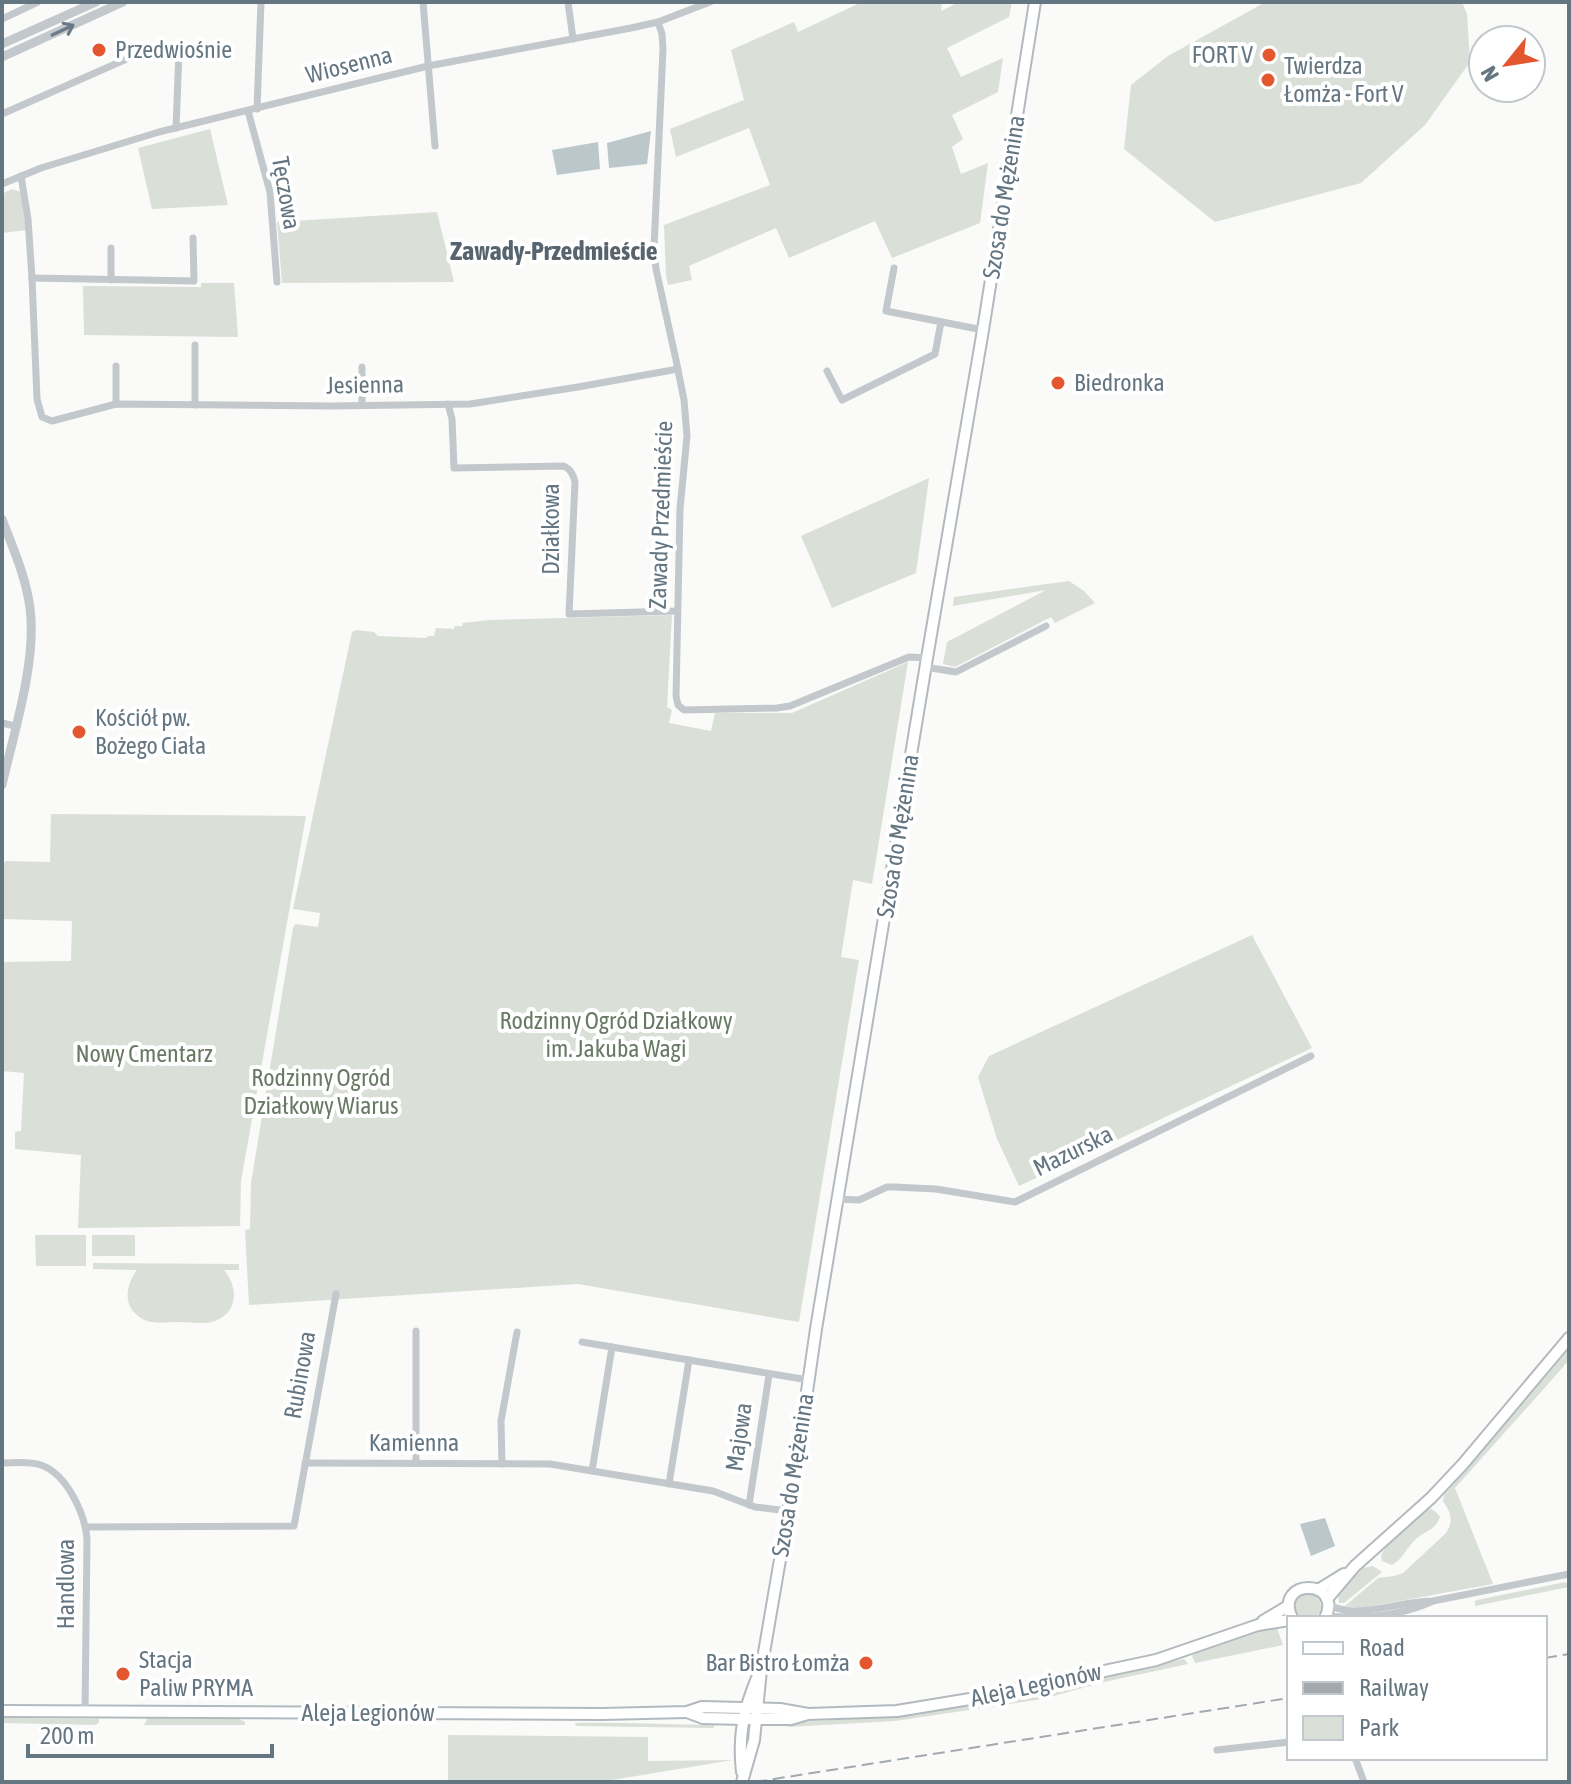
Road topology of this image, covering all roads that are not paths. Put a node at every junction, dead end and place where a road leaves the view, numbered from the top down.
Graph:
1 (38, 2) edge
2 (96, 2) edge
3 (123, 2) edge
4 (261, 2) edge
5 (423, 2) edge
6 (568, 2) edge
7 (710, 2) edge
8 (1035, 2) edge
9 (2, 19) edge
10 (658, 22) junction
11 (573, 39) junction
12 (2, 44) edge
13 (2, 57) edge
14 (428, 66) junction
15 (253, 110) junction
16 (2, 114) edge
17 (176, 128) junction
18 (435, 146) dead end
19 (21, 176) junction
20 (2, 184) edge
21 (193, 238) dead end
22 (111, 248) dead end
23 (894, 268) dead end
24 (32, 278) junction
25 (111, 280) junction
26 (277, 282) dead end
27 (941, 322) junction
28 (983, 330) junction
29 (195, 345) dead end
30 (116, 366) dead end
31 (362, 367) dead end
32 (678, 369) junction
33 (827, 371) dead end
34 (116, 404) junction
35 (362, 404) junction
36 (448, 404) junction
37 (195, 405) junction
38 (2, 519) edge
39 (677, 611) junction
40 (1046, 626) dead end
41 (926, 662) junction
42 (2, 723) edge
43 (15, 726) junction
44 (2, 785) edge
45 (1311, 1056) dead end
46 (838, 1199) junction
47 (336, 1294) dead end
48 (416, 1331) dead end
49 (517, 1332) dead end
50 (1569, 1338) edge
51 (582, 1342) dead end
52 (612, 1347) junction
53 (689, 1360) junction
54 (769, 1375) junction
55 (808, 1380) junction
56 (2, 1463) edge
57 (305, 1463) junction
58 (416, 1463) junction
59 (502, 1464) junction
60 (592, 1471) junction
61 (669, 1484) junction
62 (749, 1505) junction
63 (788, 1511) junction
64 (86, 1527) junction
65 (1355, 1566) junction
66 (1569, 1574) edge
67 (1318, 1590) junction
68 (1288, 1606) junction
69 (1327, 1610) edge
70 (1290, 1616) edge
71 (1287, 1620) edge
72 (1258, 1625) junction
73 (2, 1711) edge
74 (85, 1712) junction
75 (751, 1714) junction
76 (1287, 1742) edge
77 (1217, 1750) dead end
78 (1356, 1760) edge
79 (742, 1780) edge
80 (1364, 1782) edge

1 - 9 street
2 - 12 street
13 -> 3 street
4 - 15 street, Tęczowa
5 - 14 street
6 - 11 street
7 - 10 street, Wiosenna
8 - 28 main road, Szosa do Mężenina
10 - 11 street, Wiosenna
10 - 32 street, Zawady Przedmieście
11 - 14 street, Wiosenna
14 - 15 street, Wiosenna
14 - 18 street
15 - 17 street, Wiosenna
15 - 26 street, Tęczowa
16 - 17 street
17 - 19 street, Wiosenna
19 - 20 street, Wiosenna
19 - 24 street
21 - 25 street
22 - 25 street
23 - 27 street
24 - 25 street
24 - 34 street, Jesienna
27 - 28 street
27 - 33 street
28 - 41 main road, Szosa do Mężenina
29 - 37 street
30 - 34 street
31 - 35 street
32 - 36 street, Jesienna
32 - 39 street, Zawady Przedmieście
34 - 37 street, Jesienna
35 - 36 street, Jesienna
35 - 37 street, Jesienna
36 - 39 street, Działkowa
38 - 43 street
39 - 41 street, Zawady Przedmieście
40 - 41 street
41 - 46 main road, Szosa do Mężenina
42 - 43 street
43 - 44 street
45 - 46 street, Mazurska
46 - 55 main road, Szosa do Mężenina
47 - 57 street, Rubinowa
48 - 58 street
49 - 59 street
50 - 65 main road
51 - 52 street, Majowa
52 - 53 street, Majowa
52 - 60 street
53 - 54 street, Majowa
53 - 61 street
54 - 55 street, Majowa
54 - 62 street, Majowa
55 - 63 main road, Szosa do Mężenina
56 - 64 street, Handlowa
57 - 58 street, Kamienna
57 - 64 street
58 - 59 street, Kamienna
59 - 60 street, Kamienna
60 - 61 street, Kamienna
61 - 62 street, Kamienna
62 - 63 street, Kamienna
63 - 75 main road, Szosa do Mężenina
64 - 74 street, Handlowa
65 - 67 main road
65 - 69 main road
66 - 69 street
67 - 68 main road, Aleja Legionów
67 - 69 main road
68 - 70 main road
68 - 72 main road, Aleja Legionów
71 - 72 main road, Aleja Legionów
72 - 75 main road, Aleja Legionów
73 - 74 main road, Aleja Legionów
74 - 75 main road, Aleja Legionów
75 - 79 main road, Szosa do Mężenina
76 - 77 street
78 - 80 street

